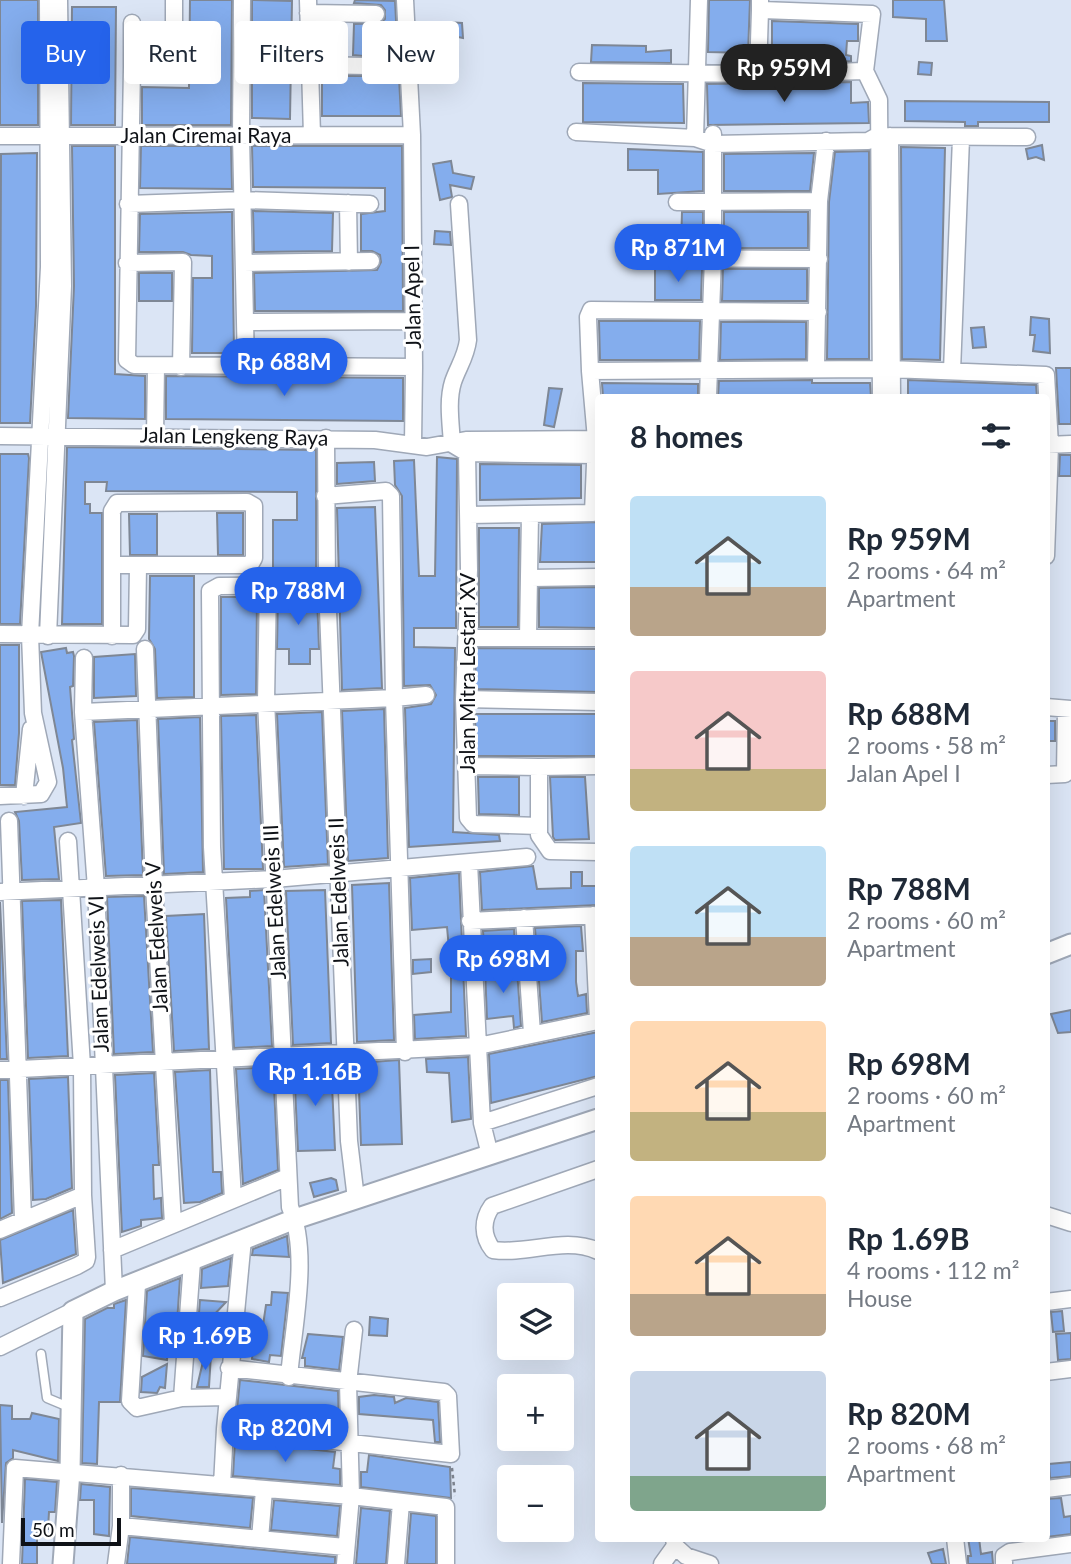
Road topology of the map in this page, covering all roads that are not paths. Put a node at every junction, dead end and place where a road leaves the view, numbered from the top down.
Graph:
1 (174, 0) edge
2 (242, 0) edge
3 (405, 0) edge
4 (699, 0) edge
5 (53, 2) edge
6 (760, 5) edge
7 (308, 7) edge
8 (873, 7) edge
9 (376, 14) dead end
10 (174, 21) edge
11 (865, 71) junction
12 (579, 72) dead end
13 (699, 72) junction
14 (758, 74) junction
15 (131, 84) edge
16 (311, 84) edge
17 (576, 132) dead end
18 (312, 135) junction
19 (412, 135) junction
20 (0, 136) edge
21 (56, 136) junction
22 (129, 136) junction
23 (241, 136) junction
24 (883, 136) junction
25 (1027, 137) dead end
26 (961, 138) junction
27 (705, 139) junction
28 (826, 141) junction
29 (243, 200) junction
30 (819, 201) junction
31 (677, 202) dead end
32 (712, 202) junction
33 (348, 203) junction
34 (128, 204) junction
35 (370, 204) dead end
36 (459, 204) dead end
37 (657, 258) dead end
38 (713, 258) junction
39 (819, 258) junction
40 (370, 261) dead end
41 (349, 262) junction
42 (127, 263) junction
43 (244, 263) junction
44 (818, 312) junction
45 (711, 313) junction
46 (413, 321) junction
47 (246, 322) junction
48 (156, 366) junction
49 (181, 366) junction
50 (414, 367) junction
51 (816, 367) junction
52 (246, 368) junction
53 (884, 369) junction
54 (590, 371) junction
55 (952, 371) junction
56 (709, 372) junction
57 (708, 394) edge
58 (881, 394) edge
59 (891, 394) edge
60 (1047, 394) edge
61 (595, 432) edge
62 (0, 436) edge
63 (49, 436) junction
64 (155, 436) junction
65 (326, 439) junction
66 (595, 444) edge
67 (595, 444) edge
68 (1071, 444) edge
69 (433, 445) junction
70 (1050, 445) edge
71 (467, 453) junction
72 (325, 496) junction
73 (595, 513) edge
74 (530, 514) junction
75 (469, 515) junction
76 (112, 565) junction
77 (138, 566) junction
78 (595, 577) edge
79 (531, 578) junction
80 (268, 585) junction
81 (327, 585) junction
82 (0, 634) edge
83 (39, 636) junction
84 (112, 636) junction
85 (467, 638) junction
86 (528, 638) junction
87 (595, 638) edge
88 (145, 649) dead end
89 (84, 658) dead end
90 (426, 695) dead end
91 (394, 698) junction
92 (464, 699) junction
93 (266, 701) junction
94 (332, 701) junction
95 (595, 702) edge
96 (210, 704) junction
97 (149, 707) junction
98 (1050, 707) edge
99 (1068, 709) edge
100 (83, 712) junction
101 (33, 713) junction
102 (467, 765) junction
103 (595, 766) edge
104 (539, 767) junction
105 (1050, 775) edge
106 (0, 796) edge
107 (24, 796) junction
108 (9, 821) dead end
109 (539, 826) junction
110 (68, 841) dead end
111 (595, 852) edge
112 (527, 858) dead end
113 (469, 863) junction
114 (401, 870) junction
115 (339, 875) junction
116 (274, 879) junction
117 (214, 883) junction
118 (153, 886) junction
119 (84, 889) junction
120 (7, 892) edge
121 (595, 915) edge
122 (524, 918) junction
123 (470, 921) junction
124 (1071, 944) edge
125 (1050, 952) edge
126 (595, 1021) edge
127 (531, 1033) junction
128 (478, 1046) junction
129 (405, 1052) junction
130 (346, 1054) junction
131 (282, 1056) junction
132 (225, 1058) junction
133 (163, 1062) junction
134 (92, 1065) junction
135 (0, 1070) edge
136 (17, 1070) junction
137 (595, 1087) edge
138 (595, 1120) edge
139 (482, 1123) junction
140 (490, 1155) junction
141 (595, 1170) edge
142 (288, 1181) junction
143 (355, 1190) junction
144 (82, 1195) junction
145 (233, 1199) junction
146 (292, 1213) junction
147 (1050, 1216) edge
148 (23, 1219) junction
149 (1071, 1223) edge
150 (173, 1224) junction
151 (0, 1230) edge
152 (243, 1239) junction
153 (595, 1250) edge
154 (112, 1254) junction
155 (192, 1262) junction
156 (137, 1284) junction
157 (114, 1287) junction
158 (0, 1298) edge
159 (1071, 1299) edge
160 (1050, 1302) edge
161 (73, 1311) junction
162 (354, 1330) dead end
163 (0, 1347) edge
164 (41, 1354) dead end
165 (229, 1368) junction
166 (1071, 1369) edge
167 (1050, 1372) edge
168 (289, 1377) junction
169 (348, 1383) junction
170 (226, 1397) junction
171 (182, 1398) junction
172 (66, 1407) junction
173 (225, 1429) junction
174 (348, 1443) junction
175 (7, 1468) edge
176 (70, 1471) junction
177 (121, 1475) junction
178 (222, 1485) junction
179 (1071, 1486) edge
180 (1050, 1489) edge
181 (264, 1490) junction
182 (351, 1496) junction
183 (401, 1503) junction
184 (121, 1526) junction
185 (260, 1539) junction
186 (675, 1542) edge
187 (955, 1542) edge
188 (1071, 1544) edge
189 (345, 1547) junction
190 (11, 1564) edge
191 (63, 1564) edge
192 (116, 1564) edge
193 (345, 1564) edge
194 (396, 1564) edge
195 (446, 1564) edge
196 (662, 1564) edge
197 (710, 1564) edge
198 (958, 1564) edge
199 (1004, 1564) edge

1 - 10 street
2 - 23 street
3 - 19 street, Jalan Apel I
4 - 13 street
5 - 21 street
6 - 8 street
6 - 14 street
7 - 9 street
8 - 11 street
11 - 14 street
11 - 24 street
12 - 13 street
13 - 14 street
13 - 27 street
15 - 22 street, Jalan Apel I
16 - 18 street
17 - 27 street
18 - 19 street, Jalan Ciremai Raya
18 - 23 street, Jalan Ciremai Raya
19 - 46 street, Jalan Apel I
20 - 21 street, Jalan Ciremai Raya
21 - 22 street, Jalan Ciremai Raya
21 - 63 street
22 - 23 street, Jalan Ciremai Raya
22 - 34 street, Jalan Apel I
23 - 29 street
24 - 26 street
24 - 27 street
24 - 28 street
24 - 53 street
25 - 26 street
26 - 55 street
27 - 28 street
27 - 32 street
28 - 30 street
29 - 33 street
29 - 34 street
29 - 43 street
30 - 32 street
30 - 39 street
31 - 32 street
32 - 38 street
33 - 35 street
33 - 41 street
34 - 42 street, Jalan Apel I
36 - 69 street
37 - 38 street
38 - 39 street
38 - 45 street
39 - 44 street
40 - 41 street
41 - 43 street
42 - 48 street, Jalan Apel I
42 - 49 street
43 - 47 street
44 - 45 street
44 - 51 street
45 - 54 street
45 - 56 street
46 - 47 street
46 - 50 street, Jalan Apel I
47 - 52 street
48 - 49 street, Jalan Apel I
48 - 64 street
49 - 52 street, Jalan Apel I
50 - 52 street, Jalan Apel I
50 - 69 street
51 - 53 street
51 - 56 street
53 - 55 street
53 - 58 street
53 - 59 street
54 - 56 street
54 - 61 street
55 - 60 street
56 - 57 street
62 - 63 street, Jalan Lengkeng Raya
63 - 64 street, Jalan Lengkeng Raya
63 - 83 street
64 - 65 street, Jalan Lengkeng Raya
65 - 69 street, Jalan Lengkeng Raya
65 - 72 street, Jalan Edelweis II
66 - 69 street, Jalan Lengkeng Raya
67 - 71 street
68 - 70 street
69 - 71 street
71 - 75 street, Jalan Mitra Lestari XV
72 - 81 street, Jalan Edelweis II
72 - 91 street
73 - 74 street
74 - 75 street
74 - 79 street
75 - 85 street, Jalan Mitra Lestari XV
76 - 77 street
76 - 77 street
76 - 84 street
77 - 84 street
78 - 79 street
79 - 86 street
80 - 81 street
80 - 93 street, Jalan Edelweis III
80 - 96 street
81 - 94 street, Jalan Edelweis II
82 - 83 street
83 - 84 street
83 - 101 street
85 - 86 street
85 - 92 street, Jalan Mitra Lestari XV
86 - 87 street
88 - 97 street, Jalan Edelweis V
89 - 100 street, Jalan Edelweis VI
90 - 91 street
91 - 94 street
91 - 114 street
92 - 95 street
92 - 102 street, Jalan Mitra Lestari XV
93 - 94 street
93 - 96 street
93 - 116 street, Jalan Edelweis III
94 - 115 street, Jalan Edelweis II
96 - 97 street
96 - 117 street
97 - 100 street
97 - 118 street, Jalan Edelweis V
98 - 99 street
99 - 105 street
100 - 119 street, Jalan Edelweis VI
101 - 107 street
101 - 107 street
102 - 104 street
102 - 109 street, Jalan Mitra Lestari XV
103 - 104 street
104 - 109 street
106 - 107 street
108 - 120 street
109 - 111 street
110 - 119 street
112 - 113 street
113 - 114 street
113 - 123 street
114 - 115 street
114 - 129 street
115 - 116 street
115 - 130 street, Jalan Edelweis II
116 - 117 street
116 - 131 street, Jalan Edelweis III
117 - 118 street
117 - 132 street
118 - 119 street
118 - 133 street, Jalan Edelweis V
119 - 120 street
119 - 134 street
119 - 134 street, Jalan Edelweis VI
120 - 136 street
121 - 122 street
122 - 123 street
122 - 127 street
123 - 128 street
124 - 125 street
126 - 127 street
127 - 128 street
128 - 129 street
128 - 139 street
129 - 130 street
130 - 131 street
130 - 143 street, Jalan Edelweis II
131 - 132 street
131 - 142 street, Jalan Edelweis III
132 - 133 street
132 - 145 street
133 - 134 street
133 - 150 street, Jalan Edelweis V
134 - 136 street
134 - 144 street
134 - 154 street, Jalan Edelweis VI
135 - 136 street
136 - 148 street
137 - 139 street
138 - 140 street
139 - 140 street
140 - 143 street
141 - 153 street
142 - 145 street
142 - 146 street, Jalan Edelweis III
143 - 146 street
144 - 148 street
144 - 158 street
145 - 150 street
146 - 152 street
146 - 168 street, Jalan Edelweis III
147 - 149 street
148 - 151 street
150 - 154 street
152 - 155 street
152 - 165 street
154 - 157 street, Jalan Edelweis VI
155 - 156 street
155 - 171 street
156 - 157 street
156 - 171 street
157 - 161 street
159 - 160 street
161 - 163 street
161 - 172 street
162 - 169 street
164 - 172 lane
165 - 168 street
165 - 170 street
166 - 167 street
168 - 169 street
169 - 174 street
169 - 174 street
170 - 171 street
170 - 173 street
172 - 176 street
173 - 174 street
173 - 178 street
174 - 182 street
175 - 176 street
175 - 190 street
176 - 177 street
176 - 191 street
177 - 178 street
177 - 184 street
178 - 181 street
179 - 180 street
181 - 182 street
181 - 185 street
182 - 183 street
182 - 189 street
183 - 194 street
183 - 195 street
184 - 185 street
184 - 192 street
185 - 189 street
186 - 196 street
186 - 197 street
187 - 198 street
188 - 199 street
189 - 193 street

